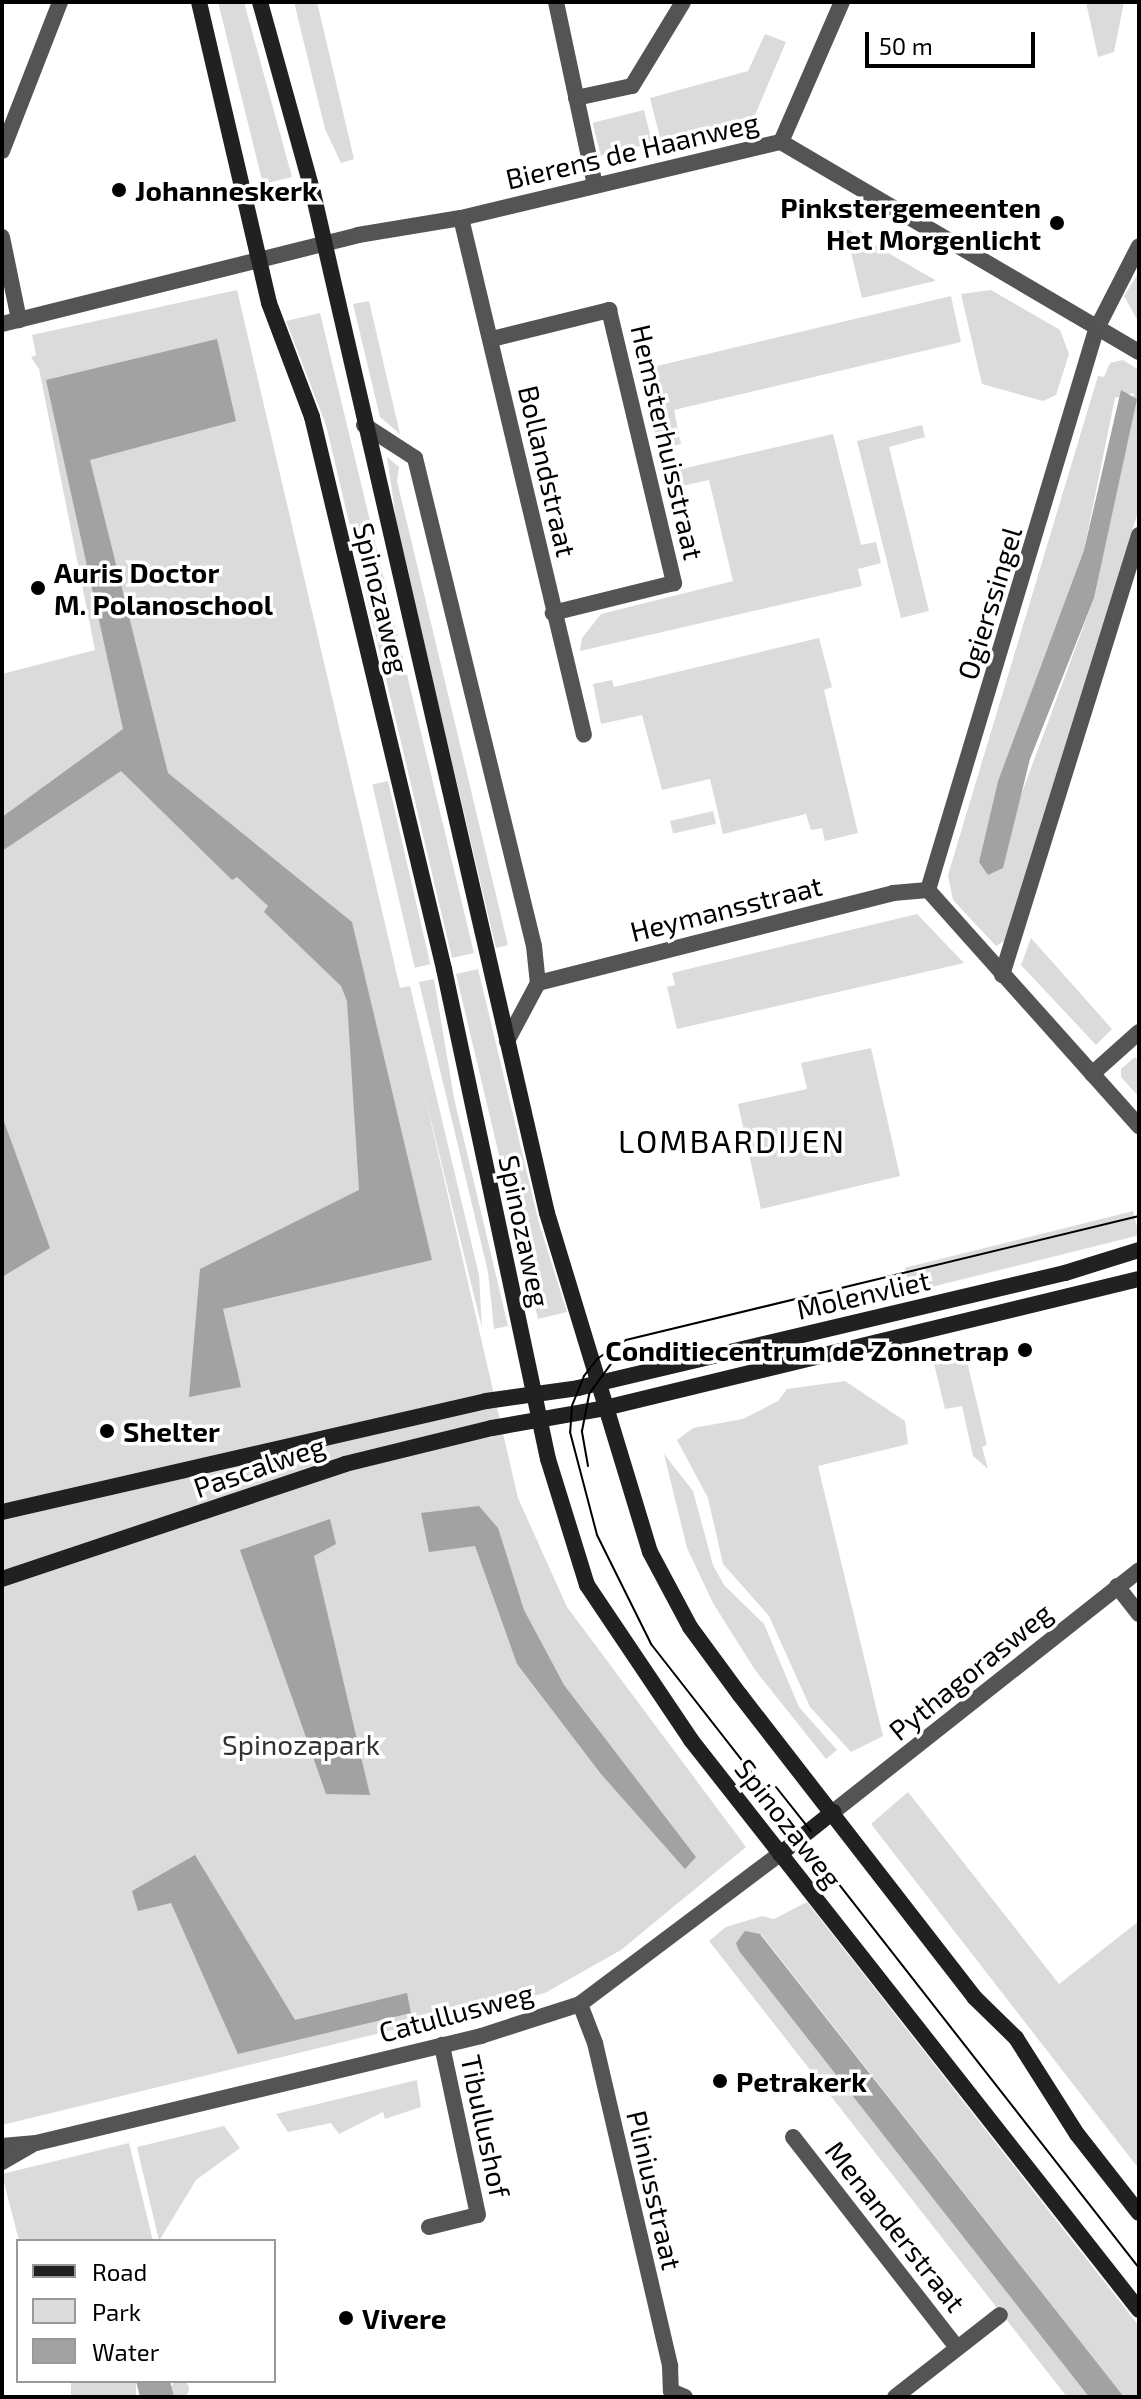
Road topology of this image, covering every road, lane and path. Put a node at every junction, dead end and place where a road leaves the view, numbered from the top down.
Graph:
1 (60, 2) edge
2 (199, 2) edge
3 (260, 2) edge
4 (556, 2) edge
5 (683, 2) edge
6 (842, 2) edge
7 (576, 98) junction
8 (781, 142) junction
9 (2, 151) edge
10 (595, 185) junction
11 (461, 218) junction
12 (2, 237) edge
13 (325, 244) junction
14 (1139, 246) edge
15 (259, 261) junction
16 (19, 320) junction
17 (2, 324) edge
18 (1096, 330) junction
19 (492, 339) junction
20 (1139, 352) edge
21 (364, 425) junction
22 (1139, 535) edge
23 (1125, 578) junction
24 (1139, 589) edge
25 (553, 613) junction
26 (584, 735) dead end
27 (928, 890) junction
28 (1002, 975) junction
29 (538, 983) junction
30 (1139, 1032) edge
31 (507, 1041) junction
32 (1092, 1074) junction
33 (1139, 1126) edge
34 (1139, 1250) edge
35 (1139, 1279) edge
36 (598, 1383) junction
37 (533, 1394) junction
38 (605, 1408) junction
39 (539, 1420) junction
40 (2, 1512) edge
41 (1139, 1570) edge
42 (2, 1579) edge
43 (1117, 1586) junction
44 (1139, 1614) edge
45 (833, 1812) junction
46 (780, 1854) junction
47 (580, 2004) junction
48 (442, 2045) junction
49 (793, 2137) dead end
50 (36, 2143) junction
51 (2, 2146) edge
52 (2, 2162) edge
53 (1139, 2213) edge
54 (429, 2227) dead end
55 (1139, 2310) edge
56 (1000, 2315) dead end
57 (957, 2348) junction
58 (671, 2395) edge
59 (895, 2397) edge

1 - 9 street
2 - 15 main road, Spinozaweg
3 - 13 main road, Spinozaweg
4 - 7 street
5 - 7 street
6 - 8 street
7 - 10 street
8 - 10 street, Bierens de Haanweg
8 - 18 street, Bierens de Haanweg
10 - 11 street, Bierens de Haanweg
11 - 13 street, Bierens de Haanweg
11 - 19 street, Bollandstraat
12 - 16 street
13 - 15 street, Bierens de Haanweg
13 - 21 main road, Spinozaweg
14 - 18 street, Ogierssingel
15 - 16 street, Bierens de Haanweg
15 - 37 main road, Spinozaweg
16 - 17 street, Bierens de Haanweg
18 - 20 street
18 - 27 street, Ogierssingel
19 - 25 street, Bollandstraat
19 - 25 street, Hemsterhuisstraat
21 - 29 street
21 - 31 main road, Spinozaweg
22 - 23 street
23 - 24 street
23 - 28 street
25 - 26 street, Bollandstraat
27 - 28 street
27 - 29 street, Heymansstraat
28 - 32 street
29 - 31 street
30 - 32 street
31 - 36 main road, Spinozaweg
32 - 33 street
34 - 36 main road, Molenvliet
35 - 38 main road, Molenvliet
36 - 37 main road, Molenvliet
36 - 38 main road, Spinozaweg
37 - 39 main road, Spinozaweg
37 - 40 main road, Pascalweg
38 - 39 main road, Molenvliet
38 - 45 main road, Spinozaweg
39 - 42 main road, Pascalweg
39 - 46 main road, Spinozaweg
41 - 43 street, Pythagorasweg
43 - 44 street
43 - 45 street, Pythagorasweg
45 - 46 main road, Catullusweg
45 - 53 main road, Spinozaweg
46 - 47 street, Catullusweg
46 - 55 main road, Spinozaweg
47 - 48 street, Catullusweg
47 - 58 street, Pliniusstraat
48 - 50 street, Catullusweg
48 - 54 street, Tibullushof
49 - 57 street, Menanderstraat
50 - 51 street, Catullusweg
50 - 52 street, Catullusweg
56 - 57 street, Menanderstraat
57 - 59 street, Menanderstraat

